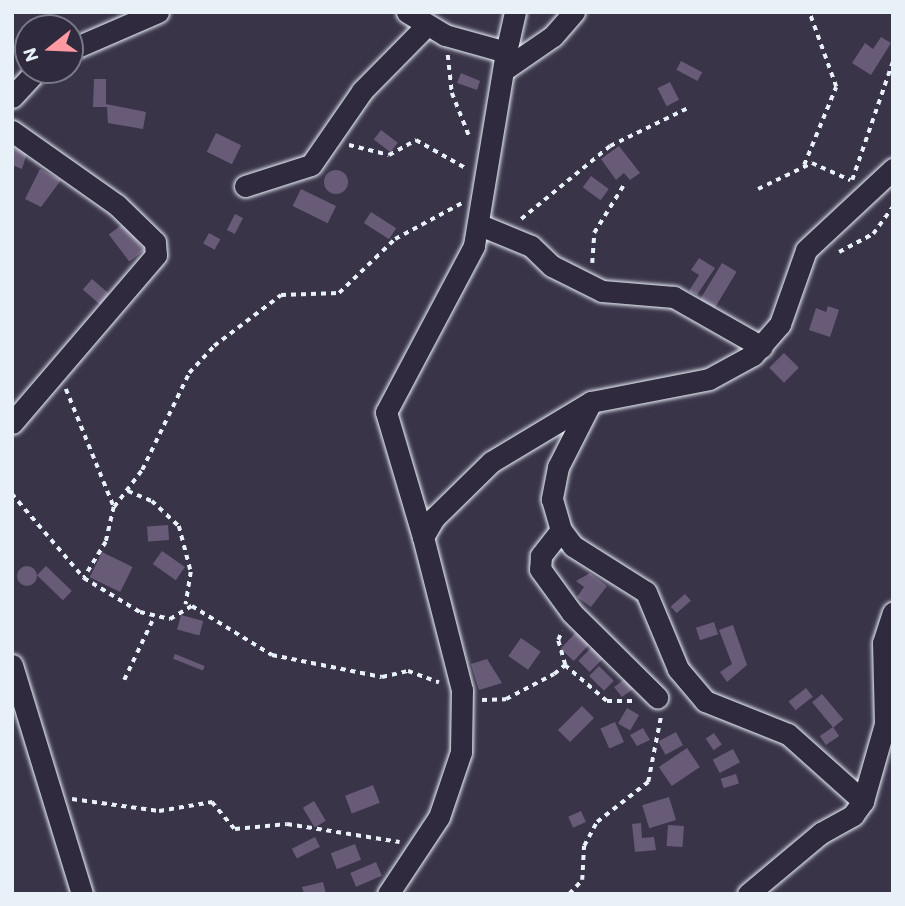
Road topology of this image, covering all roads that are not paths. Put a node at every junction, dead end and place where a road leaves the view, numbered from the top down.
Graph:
1 (158, 12) edge
2 (407, 12) edge
3 (515, 12) edge
4 (574, 12) edge
5 (435, 30) junction
6 (84, 44) edge
7 (506, 61) junction
8 (24, 84) edge
9 (12, 97) edge
10 (12, 131) edge
11 (893, 169) edge
12 (244, 186) dead end
13 (481, 221) junction
14 (762, 347) junction
15 (591, 402) junction
16 (12, 424) edge
17 (561, 530) junction
18 (423, 537) junction
19 (893, 613) edge
20 (12, 665) edge
21 (657, 697) road end
22 (863, 801) junction
23 (82, 894) edge
24 (388, 894) edge
25 (748, 894) edge

1 - 6 street
2 - 5 street
3 - 7 street
4 - 7 street
5 - 7 street
5 - 12 street
7 - 13 street
8 - 9 street
10 - 16 street
11 - 14 street
13 - 14 street
13 - 18 street
14 - 15 street
15 - 17 street
15 - 18 street
17 - 21 street
17 - 22 street
18 - 24 street
19 - 22 street
20 - 23 street
22 - 25 street

